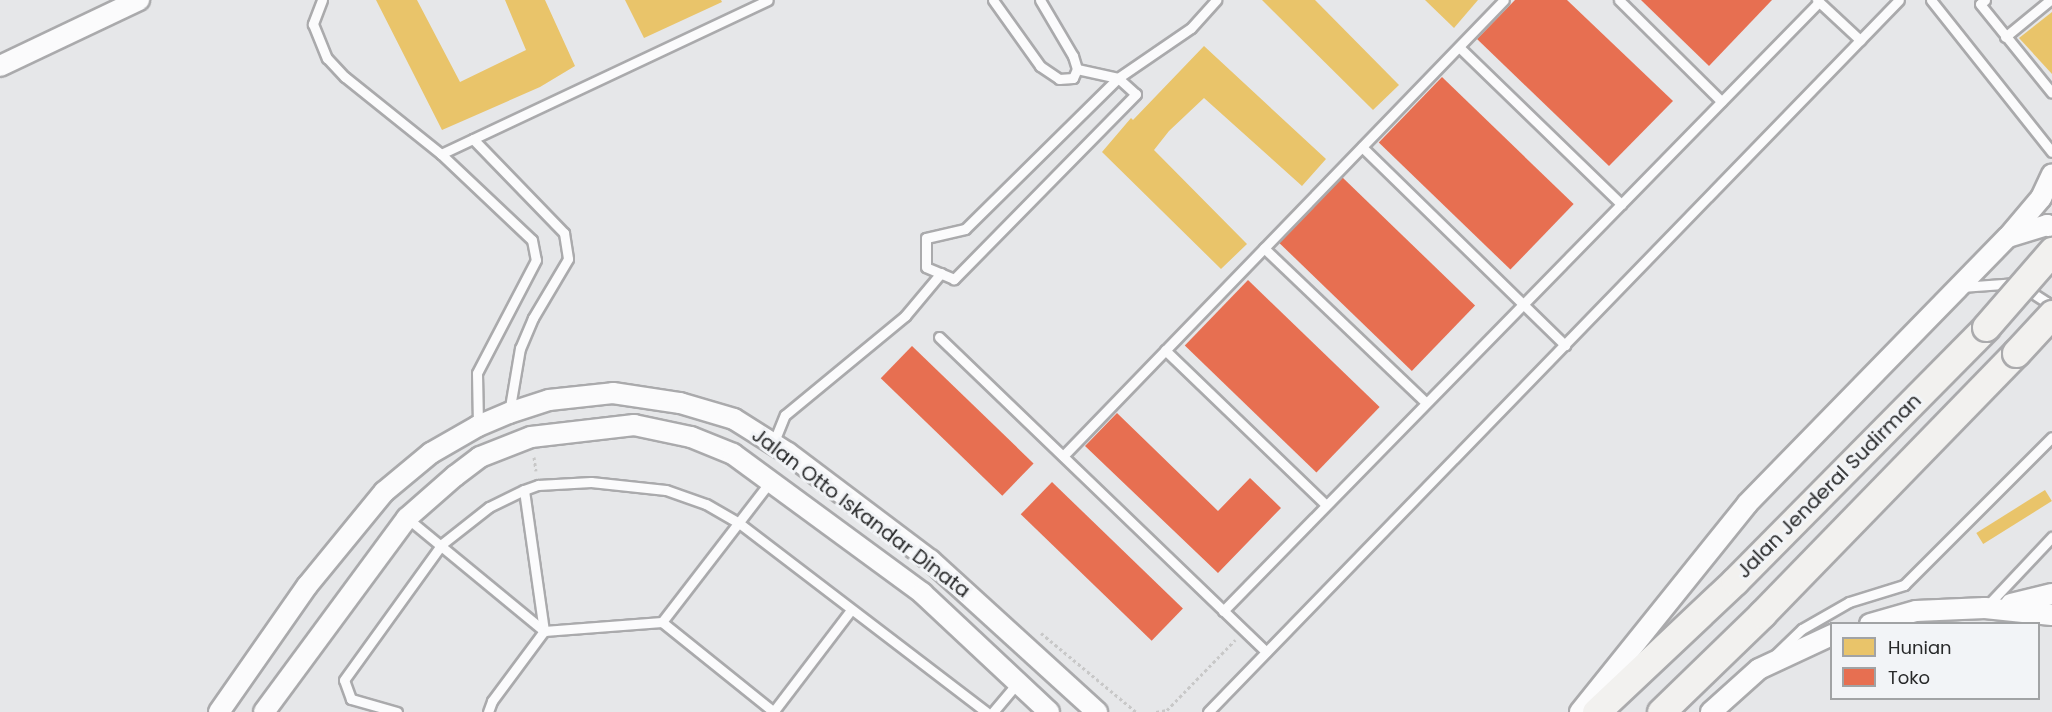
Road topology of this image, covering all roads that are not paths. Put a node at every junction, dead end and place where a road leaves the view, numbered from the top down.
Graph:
1 (139, 0) edge
2 (322, 0) edge
3 (768, 0) edge
4 (993, 0) edge
5 (1040, 0) edge
6 (1216, 0) edge
7 (1504, 0) edge
8 (1619, 0) edge
9 (1899, 0) edge
10 (1931, 0) edge
11 (1985, 0) edge
12 (2050, 0) edge
13 (1818, 1) edge
14 (2005, 37) junction
15 (1860, 40) junction
16 (1459, 47) junction
17 (0, 66) edge
18 (1077, 69) junction
19 (1118, 78) junction
20 (2052, 93) edge
21 (1721, 101) junction
22 (473, 139) junction
23 (1362, 147) junction
24 (2052, 152) edge
25 (441, 154) junction
26 (2052, 174) edge
27 (1621, 204) junction
28 (2052, 227) edge
29 (2008, 237) junction
30 (1264, 248) junction
31 (2052, 251) edge
32 (941, 273) junction
33 (1959, 287) junction
34 (1522, 304) junction
35 (2052, 314) edge
36 (939, 338) dead end
37 (1565, 345) junction
38 (1165, 350) junction
39 (1426, 404) junction
40 (509, 413) junction
41 (478, 426) junction
42 (2052, 437) edge
43 (511, 443) junction
44 (773, 444) junction
45 (1063, 456) junction
46 (480, 457) junction
47 (771, 482) junction
48 (524, 490) junction
49 (1326, 505) junction
50 (407, 518) junction
51 (739, 523) junction
52 (2052, 537) edge
53 (442, 544) junction
54 (2052, 594) edge
55 (1985, 608) junction
56 (851, 610) junction
57 (1223, 611) junction
58 (2052, 615) edge
59 (662, 622) junction
60 (1877, 622) edge
61 (544, 631) junction
62 (1830, 636) edge
63 (1266, 652) junction
64 (1759, 669) junction
65 (1018, 682) junction
66 (219, 712) edge
67 (264, 712) edge
68 (397, 712) edge
69 (488, 712) edge
70 (774, 712) edge
71 (986, 712) edge
72 (993, 712) edge
73 (1049, 712) edge
74 (1097, 712) edge
75 (1208, 712) edge
76 (1580, 712) edge
77 (1596, 712) edge
78 (1661, 712) edge
79 (1711, 712) edge

1 - 17 street
2 - 25 lane
3 - 22 lane
4 - 18 lane
5 - 18 lane
6 - 19 lane
7 - 16 lane
8 - 21 lane
9 - 15 lane
10 - 24 lane
11 - 14 lane
12 - 14 lane
13 - 15 lane
13 - 21 lane
14 - 20 lane
15 - 37 lane
16 - 23 lane
16 - 27 lane
18 - 19 lane
19 - 32 lane
19 - 32 lane
21 - 27 lane
22 - 25 lane
22 - 40 lane
23 - 30 lane
23 - 34 lane
25 - 41 lane
26 - 29 street
27 - 34 lane
28 - 29 street
29 - 33 street
30 - 38 lane
30 - 39 lane
31 - 77 main road, Jalan Jenderal Sudirman, bridge
32 - 44 lane
33 - 35 lane
33 - 76 street
34 - 37 lane
34 - 39 lane
35 - 78 main road, Jalan Jenderal Sudirman, bridge
36 - 45 lane
37 - 63 lane
38 - 45 lane
38 - 49 lane
39 - 49 lane
40 - 41 street, Jalan Otto Iskandar Dinata
40 - 43 street
40 - 44 street, Jalan Otto Iskandar Dinata
41 - 46 street
41 - 66 street, Jalan Otto Iskandar Dinata
42 - 64 lane
43 - 46 street, Jalan Otto Iskandar Dinata
43 - 47 street, Jalan Otto Iskandar Dinata
44 - 74 street, Jalan Otto Iskandar Dinata
45 - 57 lane
46 - 50 street, Jalan Otto Iskandar Dinata
47 - 51 lane
47 - 65 street, Jalan Otto Iskandar Dinata
48 - 51 lane
48 - 53 lane
48 - 61 lane
49 - 57 lane
50 - 53 lane
50 - 67 street, Jalan Otto Iskandar Dinata
51 - 56 lane
51 - 59 lane
52 - 55 lane
53 - 61 lane
53 - 68 lane
54 - 55 street
55 - 58 street
55 - 60 street
56 - 70 lane
56 - 71 lane
57 - 63 lane
59 - 61 lane
59 - 70 lane
61 - 69 lane
62 - 64 street
63 - 75 lane
64 - 79 street
65 - 72 lane
65 - 73 street, Jalan Otto Iskandar Dinata

